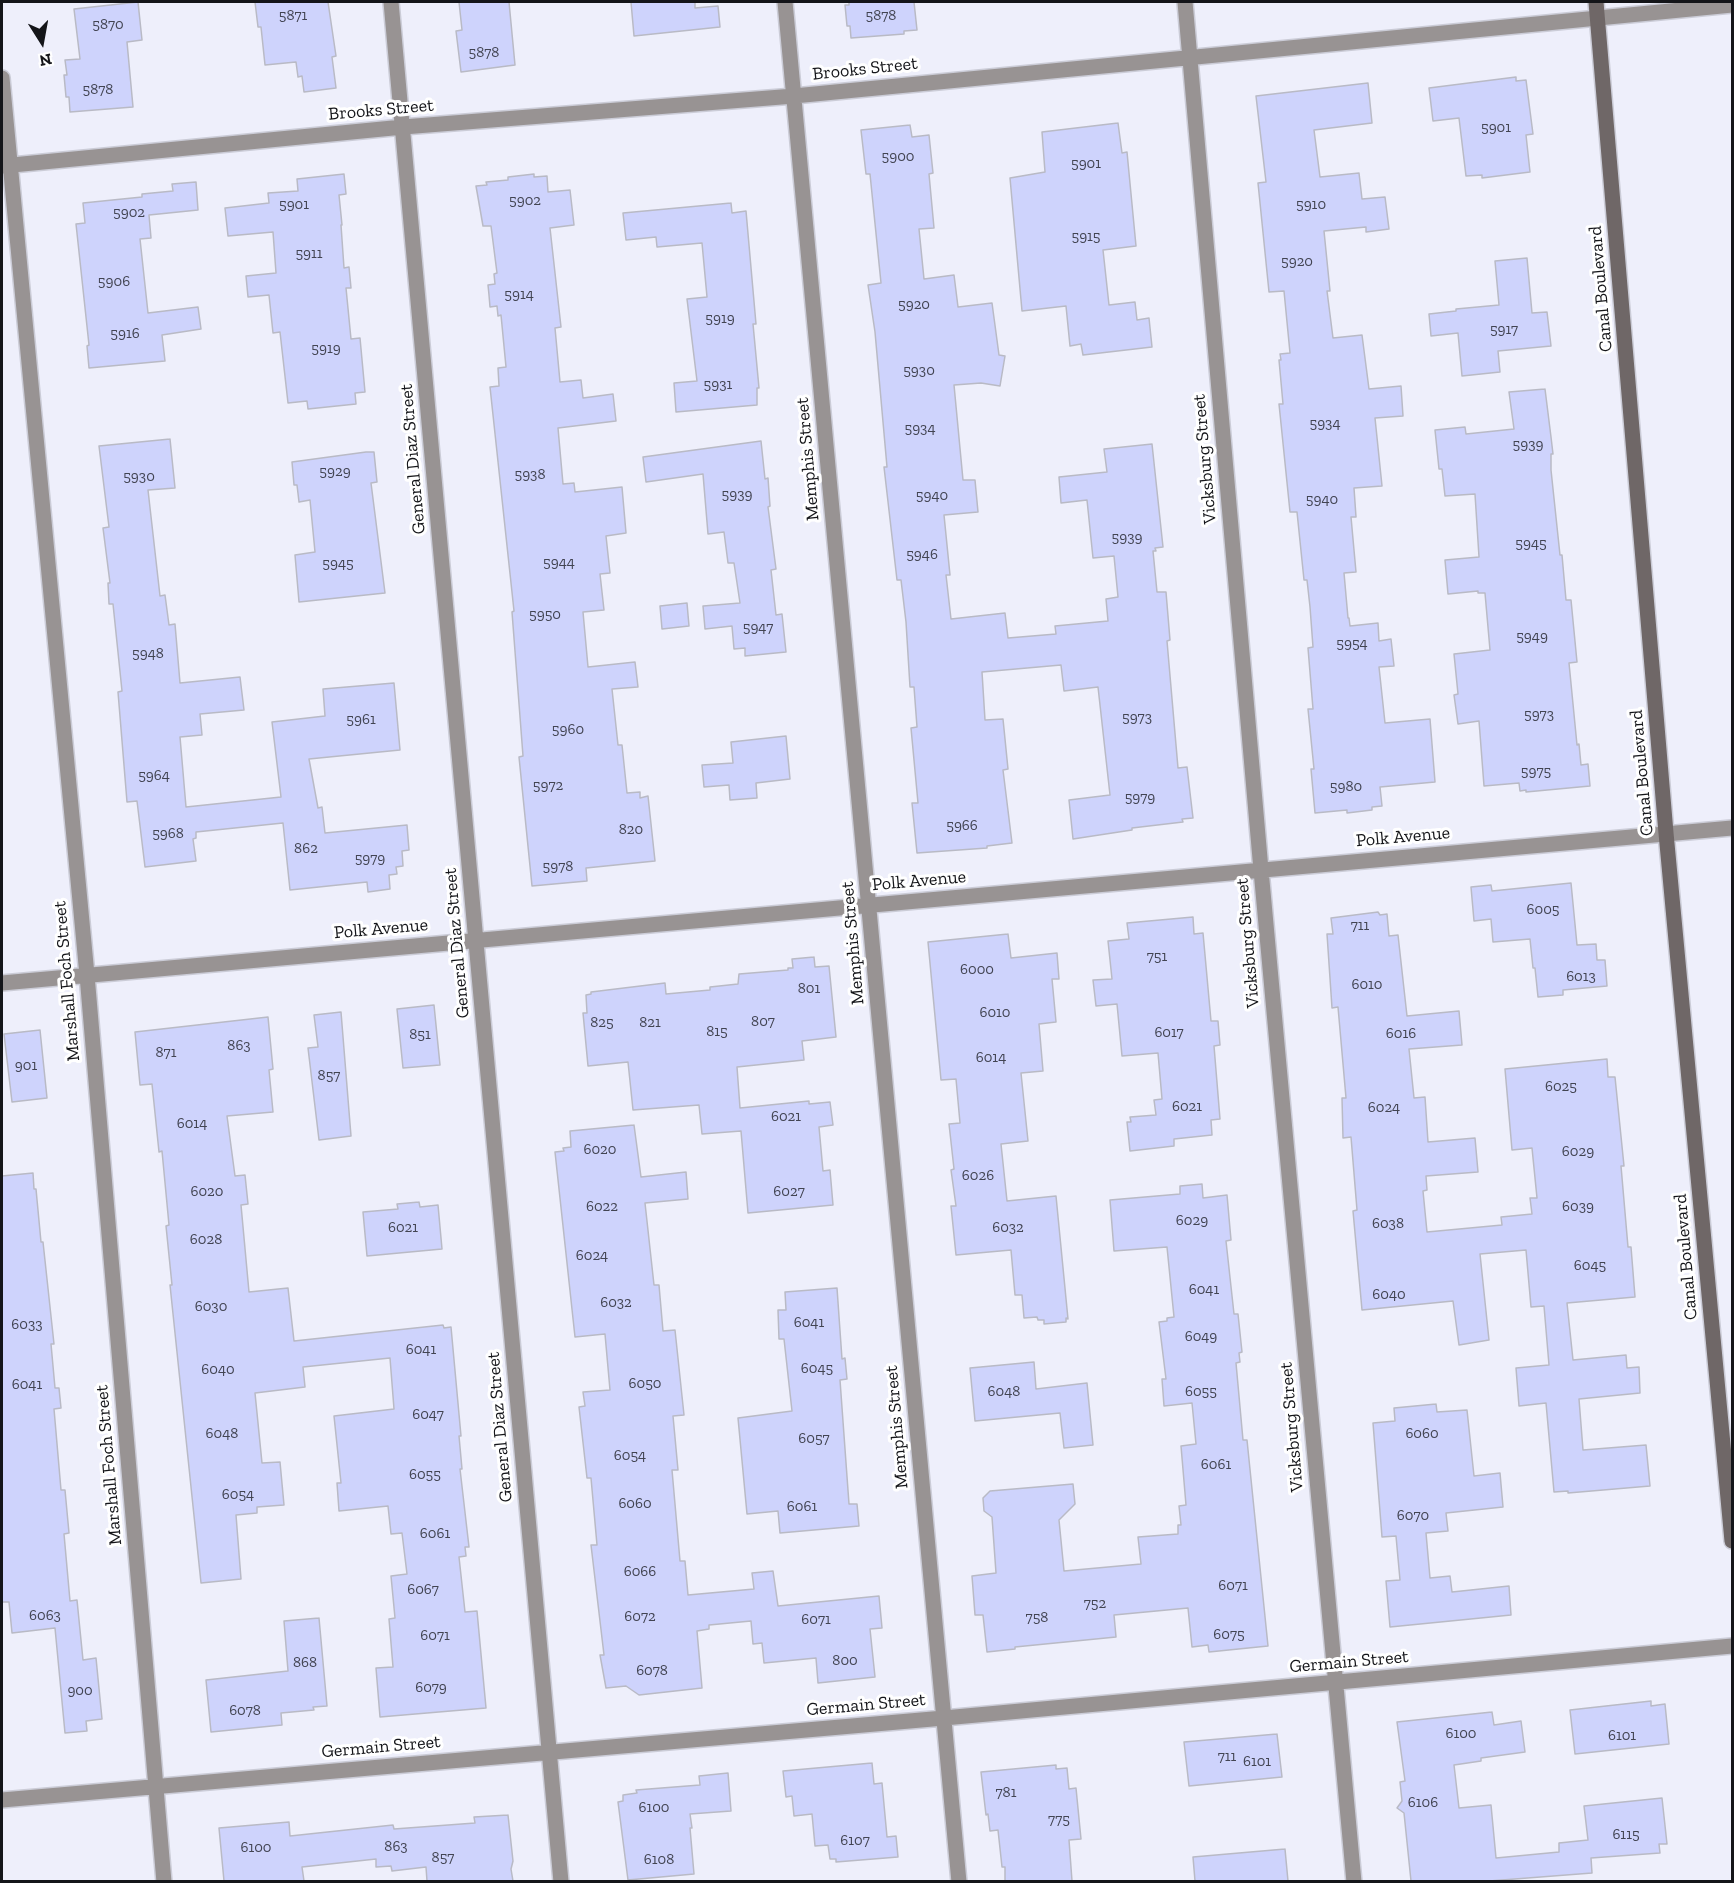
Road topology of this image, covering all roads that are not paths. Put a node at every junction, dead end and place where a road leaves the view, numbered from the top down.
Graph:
1 (391, 2) edge
2 (785, 2) edge
3 (1185, 2) edge
4 (1596, 2) edge
5 (1732, 5) edge
6 (1598, 18) junction
7 (1190, 56) junction
8 (2, 78) edge
9 (794, 96) junction
10 (403, 127) junction
11 (5, 166) edge
12 (1732, 828) edge
13 (1666, 833) junction
14 (1261, 870) junction
15 (869, 905) junction
16 (476, 940) junction
17 (87, 975) junction
18 (2, 983) edge
19 (1732, 1541) edge
20 (1732, 1646) edge
21 (1335, 1683) junction
22 (944, 1718) junction
23 (549, 1752) junction
24 (155, 1786) junction
25 (2, 1800) edge
26 (164, 1881) edge
27 (561, 1881) edge
28 (959, 1881) edge
29 (1354, 1881) edge

1 - 10 street, General Diaz Street
2 - 9 street, Memphis Street
3 - 7 street, Vicksburg Street
4 - 6 main road, Canal Boulevard
5 - 6 street, Brooks Street
6 - 7 street, Brooks Street
6 - 13 main road, Canal Boulevard
7 - 9 street, Brooks Street
7 - 14 street, Vicksburg Street
8 - 11 street, Marshall Foch Street
9 - 10 street, Brooks Street
9 - 15 street, Memphis Street
10 - 11 street, Brooks Street
10 - 16 street, General Diaz Street
11 - 17 street, Marshall Foch Street
12 - 13 street, Polk Avenue
13 - 14 street, Polk Avenue
13 - 19 main road, Canal Boulevard
14 - 15 street, Polk Avenue
14 - 21 street, Vicksburg Street
15 - 16 street, Polk Avenue
15 - 22 street, Memphis Street
16 - 17 street, Polk Avenue
16 - 23 street, General Diaz Street
17 - 18 street, Polk Avenue
17 - 24 street, Marshall Foch Street
20 - 21 street, Germain Street
21 - 22 street, Germain Street
21 - 29 street, Vicksburg Street
22 - 23 street, Germain Street
22 - 28 street, Memphis Street
23 - 24 street, Germain Street
23 - 27 street, General Diaz Street
24 - 25 street, Germain Street
24 - 26 street, Marshall Foch Street

